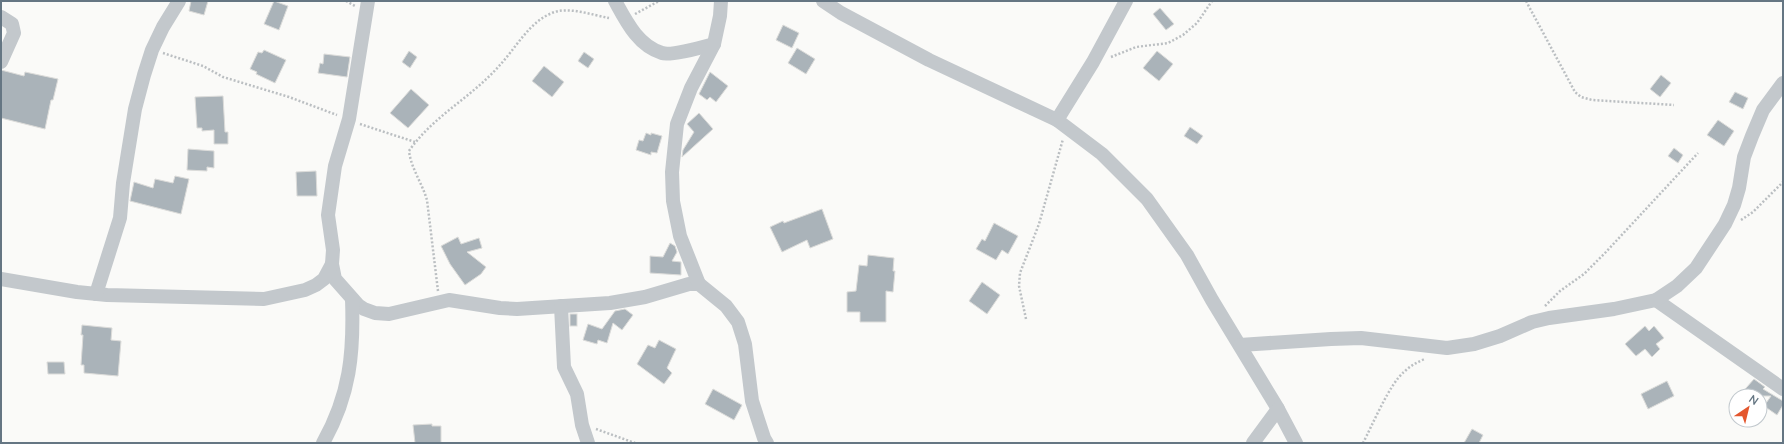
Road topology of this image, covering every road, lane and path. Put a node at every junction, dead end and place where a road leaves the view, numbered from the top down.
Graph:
1 (179, 1) edge
2 (368, 1) edge
3 (615, 1) edge
4 (659, 1) edge
5 (721, 1) edge
6 (823, 1) edge
7 (1126, 1) edge
8 (1212, 1) edge
9 (1526, 1) edge
10 (1, 17) edge
11 (625, 19) junction
12 (714, 44) junction
13 (152, 50) junction
14 (1, 62) edge
15 (1093, 62) junction
16 (1783, 83) edge
17 (1674, 105) dead end
18 (349, 120) junction
19 (1060, 122) junction
20 (415, 142) junction
21 (1698, 153) dead end
22 (1783, 182) edge
23 (1725, 224) junction
24 (332, 264) junction
25 (1, 279) edge
26 (699, 284) junction
27 (96, 294) junction
28 (352, 298) junction
29 (1656, 300) junction
30 (439, 302) junction
31 (562, 306) junction
32 (1026, 319) dead end
33 (1532, 322) junction
34 (1240, 345) junction
35 (1427, 359) dead end
36 (1783, 389) edge
37 (1278, 409) junction
38 (582, 424) junction
39 (323, 443) edge
40 (588, 443) edge
41 (635, 443) edge
42 (767, 443) edge
43 (1253, 443) edge
44 (1296, 443) edge
45 (1363, 443) edge

1 - 13 street
2 - 18 street
3 - 11 street
4 - 11 path
5 - 12 street
6 - 19 street
7 - 15 street
8 - 15 path
9 - 17 path
10 - 14 street
11 - 12 street
11 - 20 path
12 - 26 street
13 - 18 path
13 - 27 street
15 - 19 street
16 - 23 street
18 - 20 path
18 - 24 street
19 - 32 path
19 - 34 street
20 - 30 path
21 - 33 path
22 - 23 path
23 - 29 street
24 - 27 street
24 - 28 street
25 - 27 street
26 - 31 street
26 - 42 street
28 - 30 street
28 - 39 street
29 - 33 street
29 - 36 street
30 - 31 street
31 - 38 street
33 - 34 street
34 - 37 street
35 - 45 path
37 - 43 street
37 - 44 street
38 - 40 street
38 - 41 path

